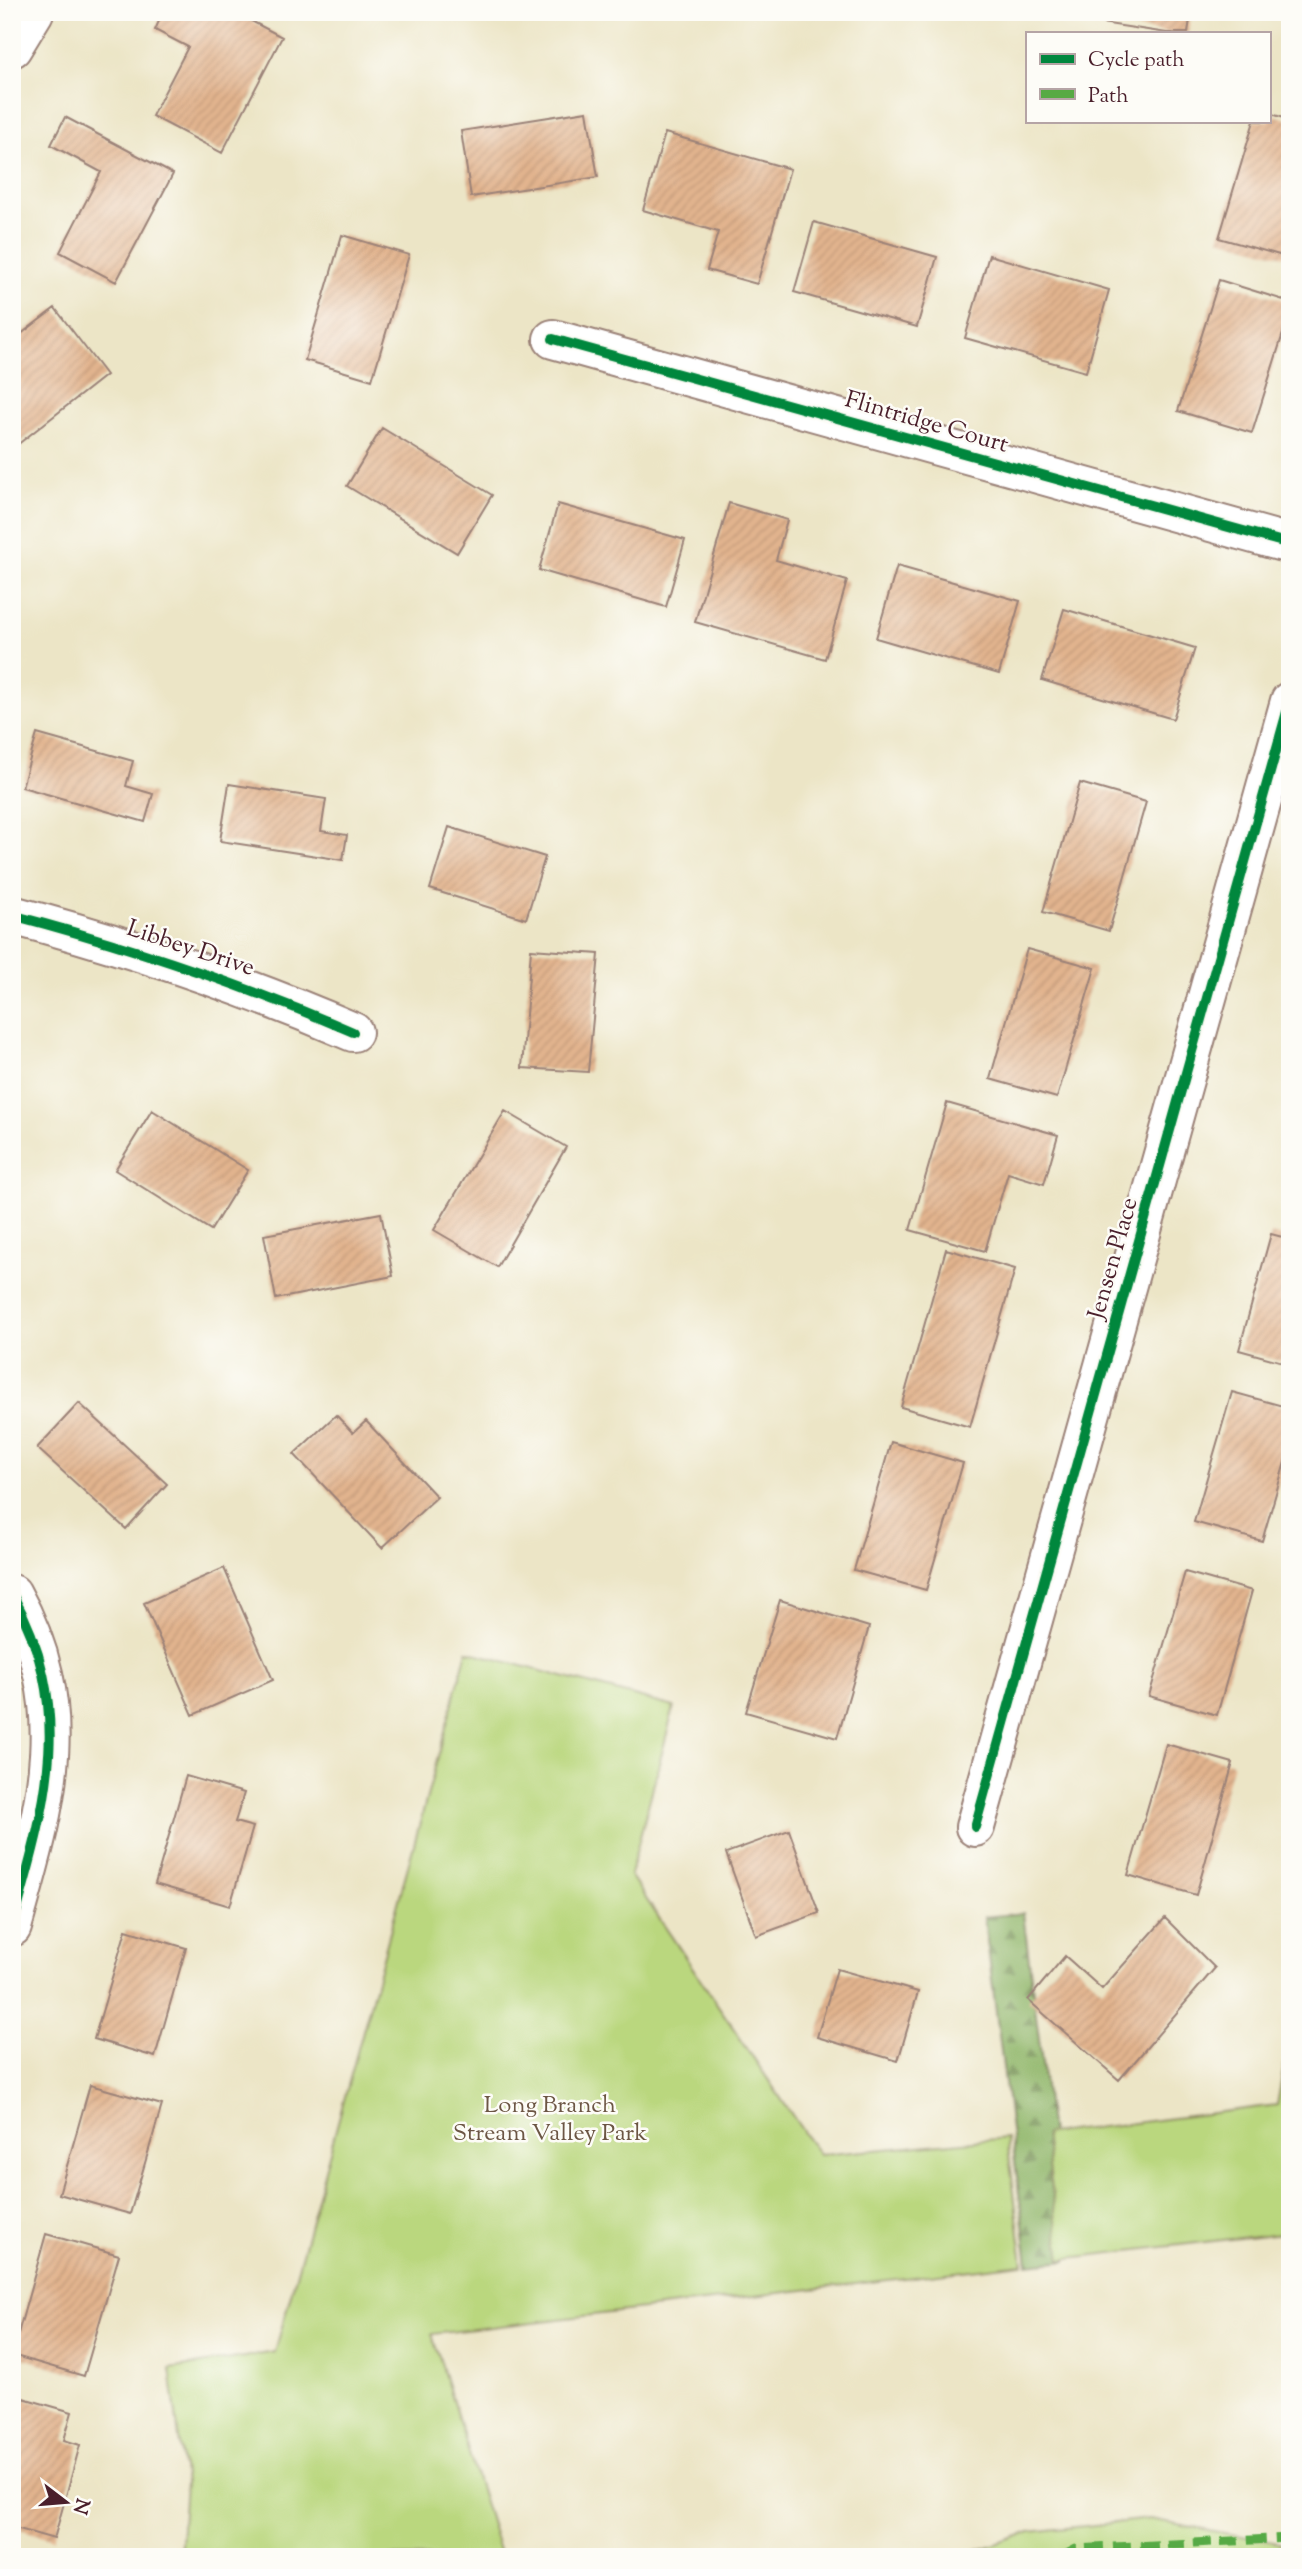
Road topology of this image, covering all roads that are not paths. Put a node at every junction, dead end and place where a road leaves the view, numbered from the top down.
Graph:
1 (34, 12) edge
2 (12, 48) edge
3 (553, 339) dead end
4 (1290, 544) edge
5 (1290, 701) edge
6 (12, 915) edge
7 (353, 1032) dead end
8 (12, 1594) edge
9 (975, 1827) dead end
10 (12, 1927) edge

1 - 2 street
3 - 4 street, Flintridge Court
5 - 9 street, Jensen Place
6 - 7 street, Libbey Drive
8 - 10 street

